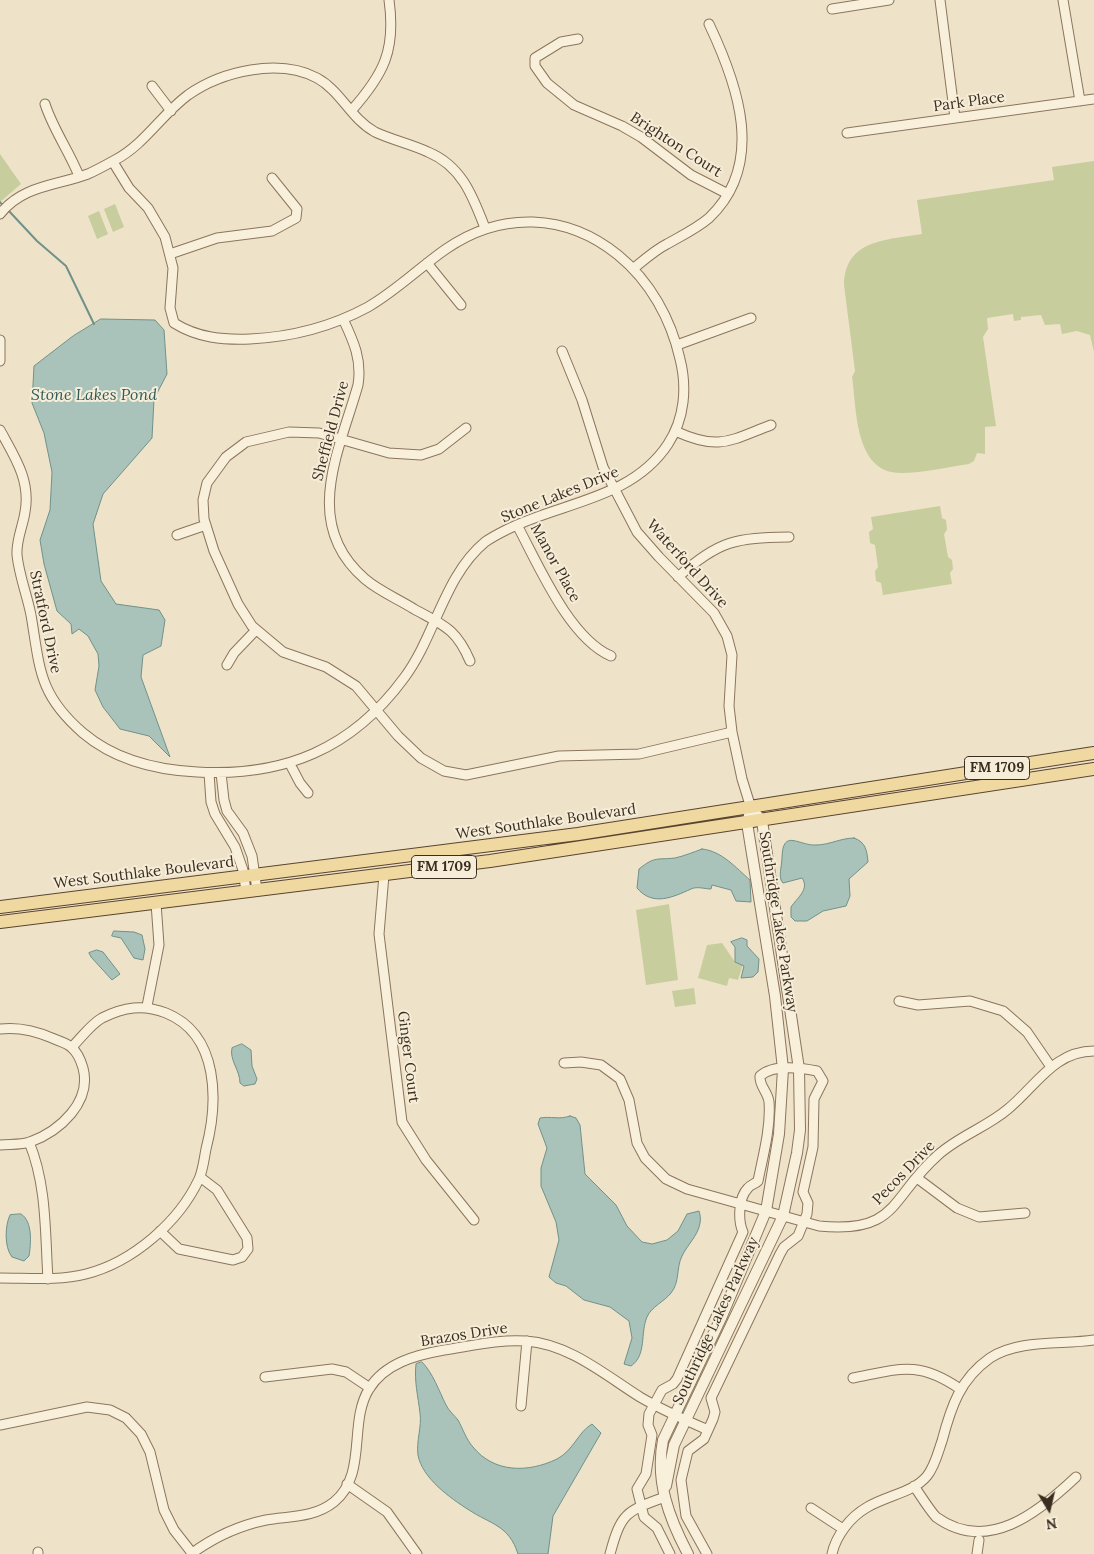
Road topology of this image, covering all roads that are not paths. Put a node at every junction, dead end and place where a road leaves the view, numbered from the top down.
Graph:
1 (389, 0) edge
2 (889, 0) edge
3 (940, 0) edge
4 (1063, 0) edge
5 (832, 9) dead end
6 (709, 24) dead end
7 (578, 39) dead end
8 (152, 86) dead end
9 (1094, 99) edge
10 (1080, 101) junction
11 (45, 104) dead end
12 (171, 110) junction
13 (351, 111) junction
14 (955, 118) junction
15 (847, 133) dead end
16 (113, 162) junction
17 (79, 176) junction
18 (272, 178) dead end
19 (728, 194) junction
20 (4, 210) edge
21 (486, 228) junction
22 (170, 254) junction
23 (427, 263) junction
24 (633, 269) junction
25 (461, 305) dead end
26 (751, 318) dead end
27 (343, 319) junction
28 (0, 340) edge
29 (677, 345) junction
30 (562, 350) dead end
31 (0, 361) edge
32 (771, 426) dead end
33 (466, 428) dead end
34 (0, 430) edge
35 (675, 431) junction
36 (343, 439) junction
37 (614, 490) junction
38 (206, 525) junction
39 (517, 525) junction
40 (177, 535) dead end
41 (789, 537) dead end
42 (678, 577) junction
43 (436, 621) junction
44 (256, 630) junction
45 (611, 656) dead end
46 (470, 661) dead end
47 (227, 665) dead end
48 (378, 709) junction
49 (732, 732) junction
50 (1094, 753) edge
51 (290, 764) junction
52 (1094, 768) edge
53 (209, 773) junction
54 (221, 773) junction
55 (308, 793) dead end
56 (751, 808) junction
57 (762, 821) junction
58 (747, 823) junction
59 (384, 875) junction
60 (250, 876) junction
61 (251, 890) junction
62 (156, 903) junction
63 (0, 907) edge
64 (0, 922) edge
65 (899, 1000) dead end
66 (147, 1006) junction
67 (0, 1029) edge
68 (72, 1047) junction
69 (1094, 1051) edge
70 (564, 1063) dead end
71 (1051, 1067) junction
72 (783, 1069) junction
73 (799, 1069) junction
74 (29, 1142) junction
75 (0, 1145) edge
76 (200, 1178) junction
77 (918, 1178) junction
78 (741, 1204) junction
79 (766, 1211) junction
80 (1025, 1213) dead end
81 (783, 1216) junction
82 (474, 1220) dead end
83 (804, 1222) junction
84 (160, 1231) junction
85 (0, 1278) edge
86 (48, 1279) junction
87 (1094, 1340) edge
88 (527, 1341) junction
89 (265, 1377) dead end
90 (853, 1378) dead end
91 (370, 1388) junction
92 (960, 1389) junction
93 (655, 1405) junction
94 (521, 1406) dead end
95 (674, 1415) junction
96 (686, 1421) junction
97 (0, 1425) edge
98 (708, 1430) junction
99 (1076, 1478) dead end
100 (347, 1484) junction
101 (914, 1486) junction
102 (665, 1497) junction
103 (640, 1506) junction
104 (811, 1508) dead end
105 (843, 1529) junction
106 (979, 1540) junction
107 (191, 1553) edge
108 (417, 1554) edge
109 (610, 1554) edge
110 (670, 1554) edge
111 (688, 1554) edge
112 (707, 1554) edge
113 (832, 1554) edge
114 (977, 1554) edge

1 - 13 street
2 - 5 street
3 - 14 street
4 - 10 street
6 - 19 street
7 - 19 street, Brighton Court
8 - 12 street
9 - 10 street, Park Place
10 - 14 street, Park Place
11 - 17 street
12 - 13 street
12 - 16 street
13 - 21 street
14 - 15 street, Park Place
16 - 17 street
16 - 22 street, Stone Lakes Drive
17 - 20 street
18 - 22 street
19 - 24 street
21 - 23 street, Stone Lakes Drive
21 - 24 street, Stone Lakes Drive
22 - 27 street, Stone Lakes Drive
23 - 25 street
23 - 27 street, Stone Lakes Drive
24 - 29 street, Stone Lakes Drive
26 - 29 street
27 - 36 street, Sheffield Drive
28 - 31 street
29 - 35 street, Stone Lakes Drive
30 - 37 street, Waterford Drive
32 - 35 street
33 - 36 street
34 - 53 street, Stratford Drive
35 - 37 street, Stone Lakes Drive
36 - 38 street
36 - 43 street, Sheffield Drive
37 - 39 street, Stone Lakes Drive
37 - 42 street, Waterford Drive
38 - 40 street
38 - 44 street
39 - 43 street, Stone Lakes Drive
39 - 45 street, Manor Place
41 - 42 street
42 - 49 street, Waterford Drive
43 - 46 street, Sheffield Drive
43 - 48 street, Stone Lakes Drive
44 - 47 street
44 - 48 street
48 - 49 street
48 - 51 street, Stratford Drive
49 - 56 street, Waterford Drive
50 - 56 main road, West Southlake Boulevard / FM 1709
51 - 54 street, Stratford Drive
51 - 55 street
52 - 57 main road, West Southlake Boulevard / FM 1709
53 - 54 street, Stratford Drive
53 - 60 street
54 - 60 street
56 - 57 street, Southridge Lakes Parkway
56 - 58 street, Southridge Lakes Parkway
56 - 60 main road, West Southlake Boulevard / FM 1709
57 - 58 main road, West Southlake Boulevard / FM 1709
57 - 73 street, Southridge Lakes Parkway
58 - 59 main road, West Southlake Boulevard / FM 1709
58 - 72 street, Southridge Lakes Parkway
59 - 61 main road, West Southlake Boulevard / FM 1709
59 - 82 street, Ginger Court
60 - 61 street
60 - 63 main road, West Southlake Boulevard / FM 1709
61 - 62 main road, West Southlake Boulevard / FM 1709
62 - 64 main road, West Southlake Boulevard / FM 1709
62 - 66 street
65 - 71 street
66 - 68 street
66 - 76 street
67 - 68 street
68 - 74 street
69 - 71 street, Pecos Drive
70 - 78 street, Pecos Drive
71 - 77 street, Pecos Drive
72 - 73 street
72 - 78 street
72 - 79 street, Southridge Lakes Parkway
73 - 81 street, Southridge Lakes Parkway
73 - 83 street
74 - 75 street
74 - 86 street
76 - 84 street
76 - 84 street
77 - 80 street
77 - 83 street, Pecos Drive
78 - 79 street, Pecos Drive
78 - 93 street, Southridge Lakes Parkway
79 - 81 street, Pecos Drive
79 - 95 street, Southridge Lakes Parkway
81 - 83 street, Pecos Drive
81 - 96 street, Southridge Lakes Parkway
83 - 98 street, Southridge Lakes Parkway
84 - 86 street
85 - 86 street
87 - 92 street
88 - 91 street, Brazos Drive
88 - 93 street, Brazos Drive
88 - 94 street
89 - 91 street
90 - 92 street
91 - 100 street, Brazos Drive
92 - 101 street
93 - 95 street, Brazos Drive
93 - 103 street, Southridge Lakes Parkway
95 - 96 street, Brazos Drive
95 - 102 street, Southridge Lakes Parkway
96 - 98 street, Brazos Drive
96 - 102 street, Southridge Lakes Parkway
97 - 107 street
98 - 112 street, Southridge Lakes Parkway
99 - 106 street
100 - 107 street, Brazos Drive
100 - 108 street
101 - 105 street
101 - 106 street
102 - 103 street
102 - 111 street, Southridge Lakes Parkway
103 - 109 street
103 - 110 street
104 - 105 street
105 - 113 street
106 - 114 street

